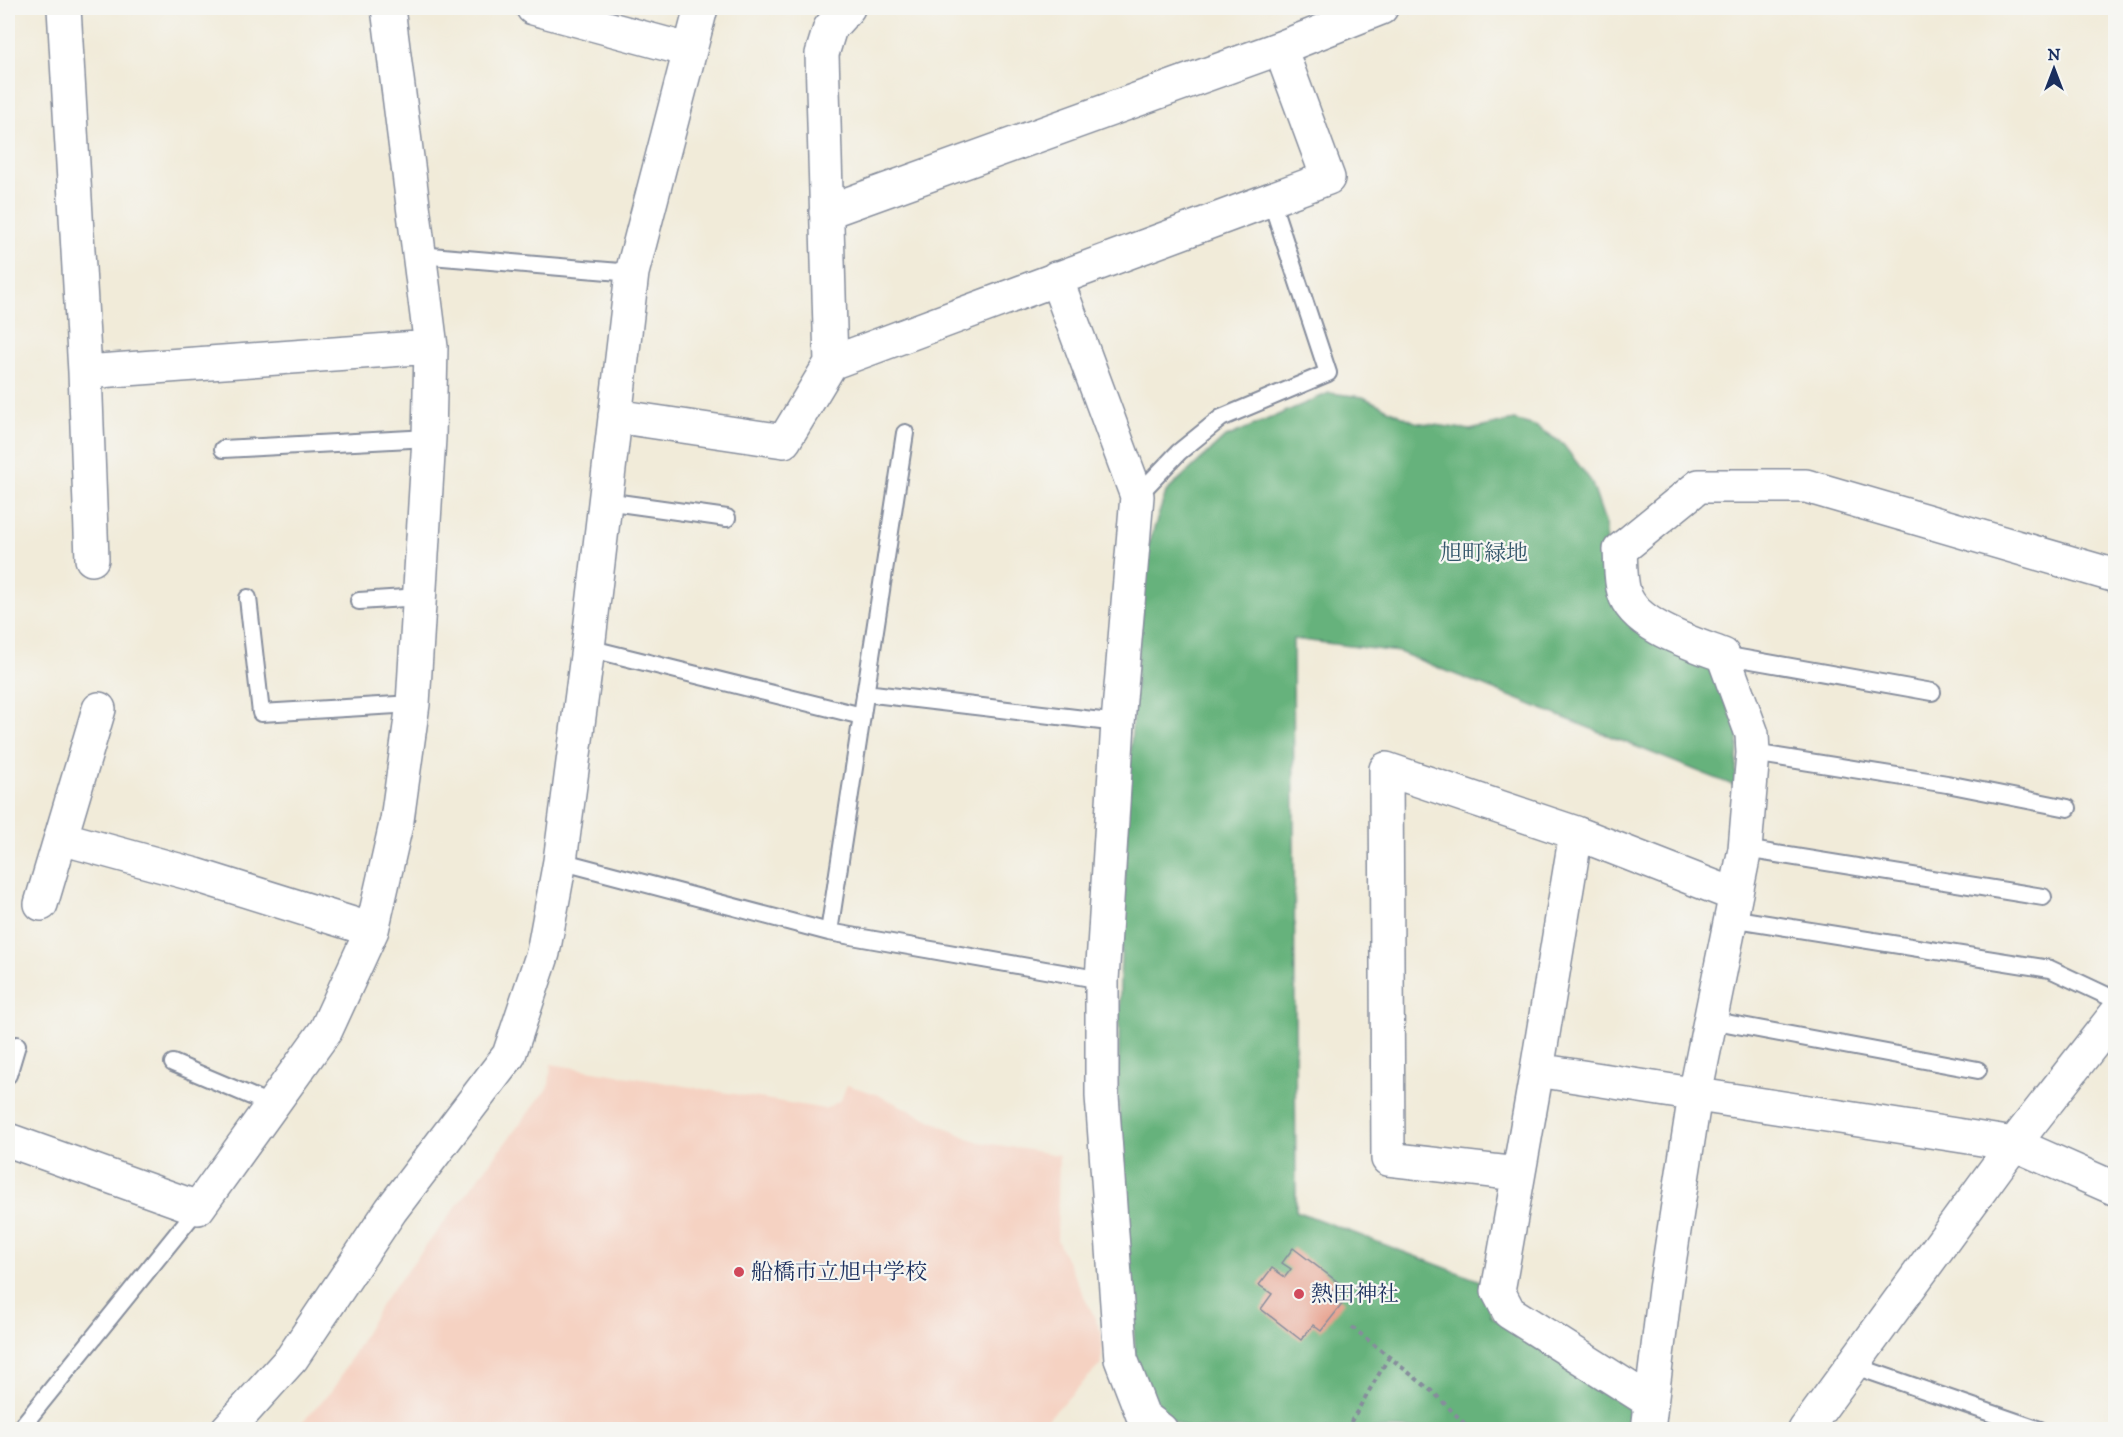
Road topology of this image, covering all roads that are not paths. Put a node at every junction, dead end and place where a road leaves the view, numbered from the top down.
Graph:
1 (64, 8) edge
2 (388, 8) edge
3 (533, 8) edge
4 (701, 8) edge
5 (848, 8) edge
6 (1381, 8) edge
7 (1281, 48) junction
8 (688, 50) junction
9 (1271, 200) junction
10 (826, 213) junction
11 (419, 255) junction
12 (632, 273) junction
13 (1056, 278) junction
14 (431, 347) junction
15 (831, 363) junction
16 (85, 372) junction
17 (615, 416) junction
18 (905, 433) dead end
19 (429, 438) junction
20 (223, 449) dead end
21 (1137, 496) junction
22 (605, 501) junction
23 (727, 518) dead end
24 (92, 559) dead end
25 (2115, 576) edge
26 (420, 597) junction
27 (248, 598) dead end
28 (359, 602) dead end
29 (588, 648) junction
30 (1723, 655) junction
31 (1932, 692) dead end
32 (866, 693) junction
33 (413, 704) junction
34 (99, 709) dead end
35 (862, 716) junction
36 (1118, 723) junction
37 (1753, 753) junction
38 (2068, 808) dead end
39 (1576, 833) junction
40 (61, 838) junction
41 (1745, 849) junction
42 (560, 861) junction
43 (2043, 897) dead end
44 (40, 904) dead end
45 (1732, 907) junction
46 (372, 930) junction
47 (829, 932) junction
48 (1102, 980) junction
49 (2115, 1000) edge
50 (2115, 1014) edge
51 (1710, 1020) junction
52 (17, 1045) dead end
53 (173, 1063) dead end
54 (1537, 1070) junction
55 (1978, 1070) dead end
56 (8, 1075) edge
57 (1695, 1095) junction
58 (272, 1106) junction
59 (8, 1140) edge
60 (2014, 1144) junction
61 (1518, 1174) junction
62 (2115, 1189) edge
63 (198, 1208) junction
64 (1852, 1365) junction
65 (1650, 1416) edge
66 (19, 1430) edge
67 (227, 1430) edge
68 (1161, 1430) edge
69 (1805, 1430) edge
70 (2040, 1430) edge

1 - 16 street
2 - 11 street
3 - 8 street
4 - 8 street
5 - 10 street
6 - 7 street
7 - 9 street
7 - 10 street
8 - 12 street
9 - 13 street
9 - 21 lane
10 - 15 street
11 - 12 lane
11 - 14 street
12 - 17 street
13 - 15 street
13 - 21 street
14 - 16 street
14 - 19 street
15 - 17 street
16 - 24 street
17 - 22 street
18 - 32 lane
19 - 20 lane
19 - 26 street
21 - 36 street
22 - 23 lane
22 - 29 street
25 - 30 street
26 - 28 lane
26 - 33 street
27 - 33 lane
29 - 35 lane
29 - 42 street
30 - 31 lane
30 - 37 street
32 - 35 lane
32 - 36 lane
33 - 46 street
34 - 40 street
35 - 47 lane
36 - 48 street
37 - 38 lane
37 - 41 street
39 - 45 street
39 - 54 street
39 - 61 street
40 - 44 street
40 - 46 street
41 - 43 lane
41 - 45 street
42 - 47 lane
42 - 67 street
45 - 49 lane
45 - 51 street
46 - 58 street
47 - 48 lane
48 - 68 street
50 - 60 street
51 - 55 lane
51 - 57 street
52 - 56 lane
53 - 58 lane
54 - 57 street
54 - 61 street
57 - 60 street
57 - 65 street
58 - 63 street
59 - 63 street
60 - 62 street
60 - 64 street
61 - 65 street
63 - 66 lane
64 - 69 street
64 - 70 lane

